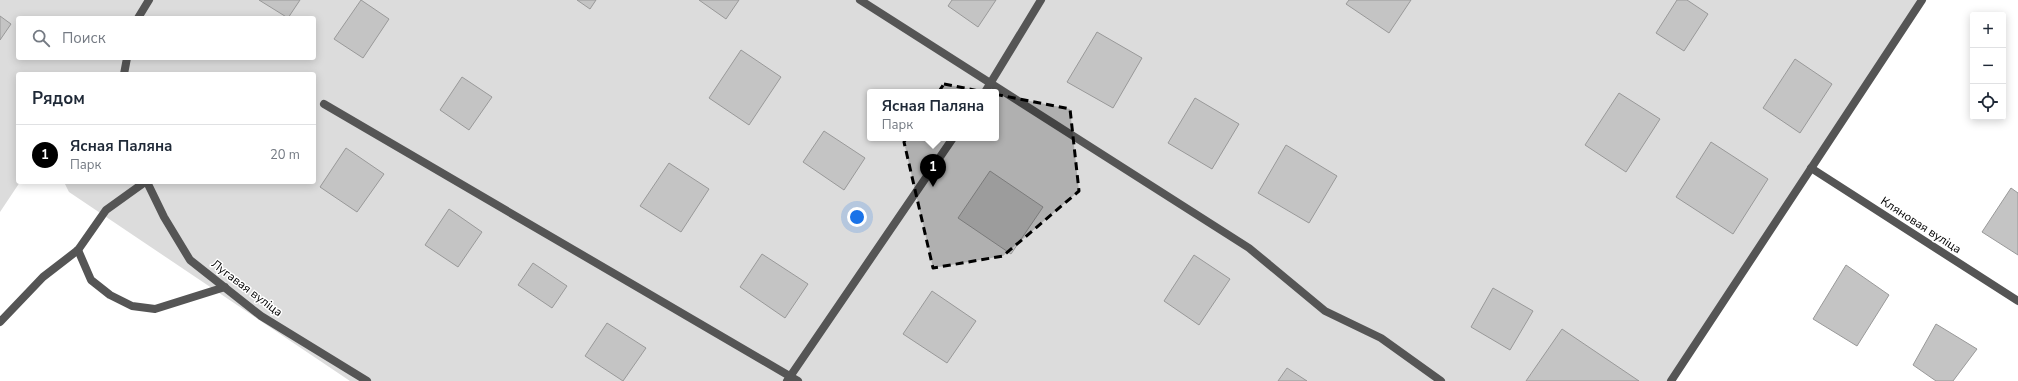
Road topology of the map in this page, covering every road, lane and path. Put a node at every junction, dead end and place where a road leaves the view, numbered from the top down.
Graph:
1 (149, 0) edge
2 (860, 0) edge
3 (1041, 0) edge
4 (1922, 0) edge
5 (139, 16) edge
6 (127, 60) edge
7 (124, 72) edge
8 (991, 83) junction
9 (987, 89) edge
10 (324, 104) dead end
11 (951, 141) edge
12 (1811, 168) junction
13 (143, 184) edge
14 (147, 184) edge
15 (78, 250) junction
16 (225, 287) junction
17 (2018, 301) edge
18 (0, 322) edge
19 (789, 378) edge
20 (367, 381) edge
21 (798, 381) edge
22 (1441, 381) edge
23 (1671, 381) edge

1 - 5 street
2 - 8 street
3 - 8 street
4 - 12 street
6 - 7 street
8 - 9 street
8 - 22 street
10 - 19 street
11 - 19 street
12 - 17 street, Кляновая вуліца
12 - 23 street
13 - 15 street
14 - 16 street, Лугавая вуліца
15 - 16 street
15 - 18 street
16 - 20 street, Лугавая вуліца
19 - 21 street

